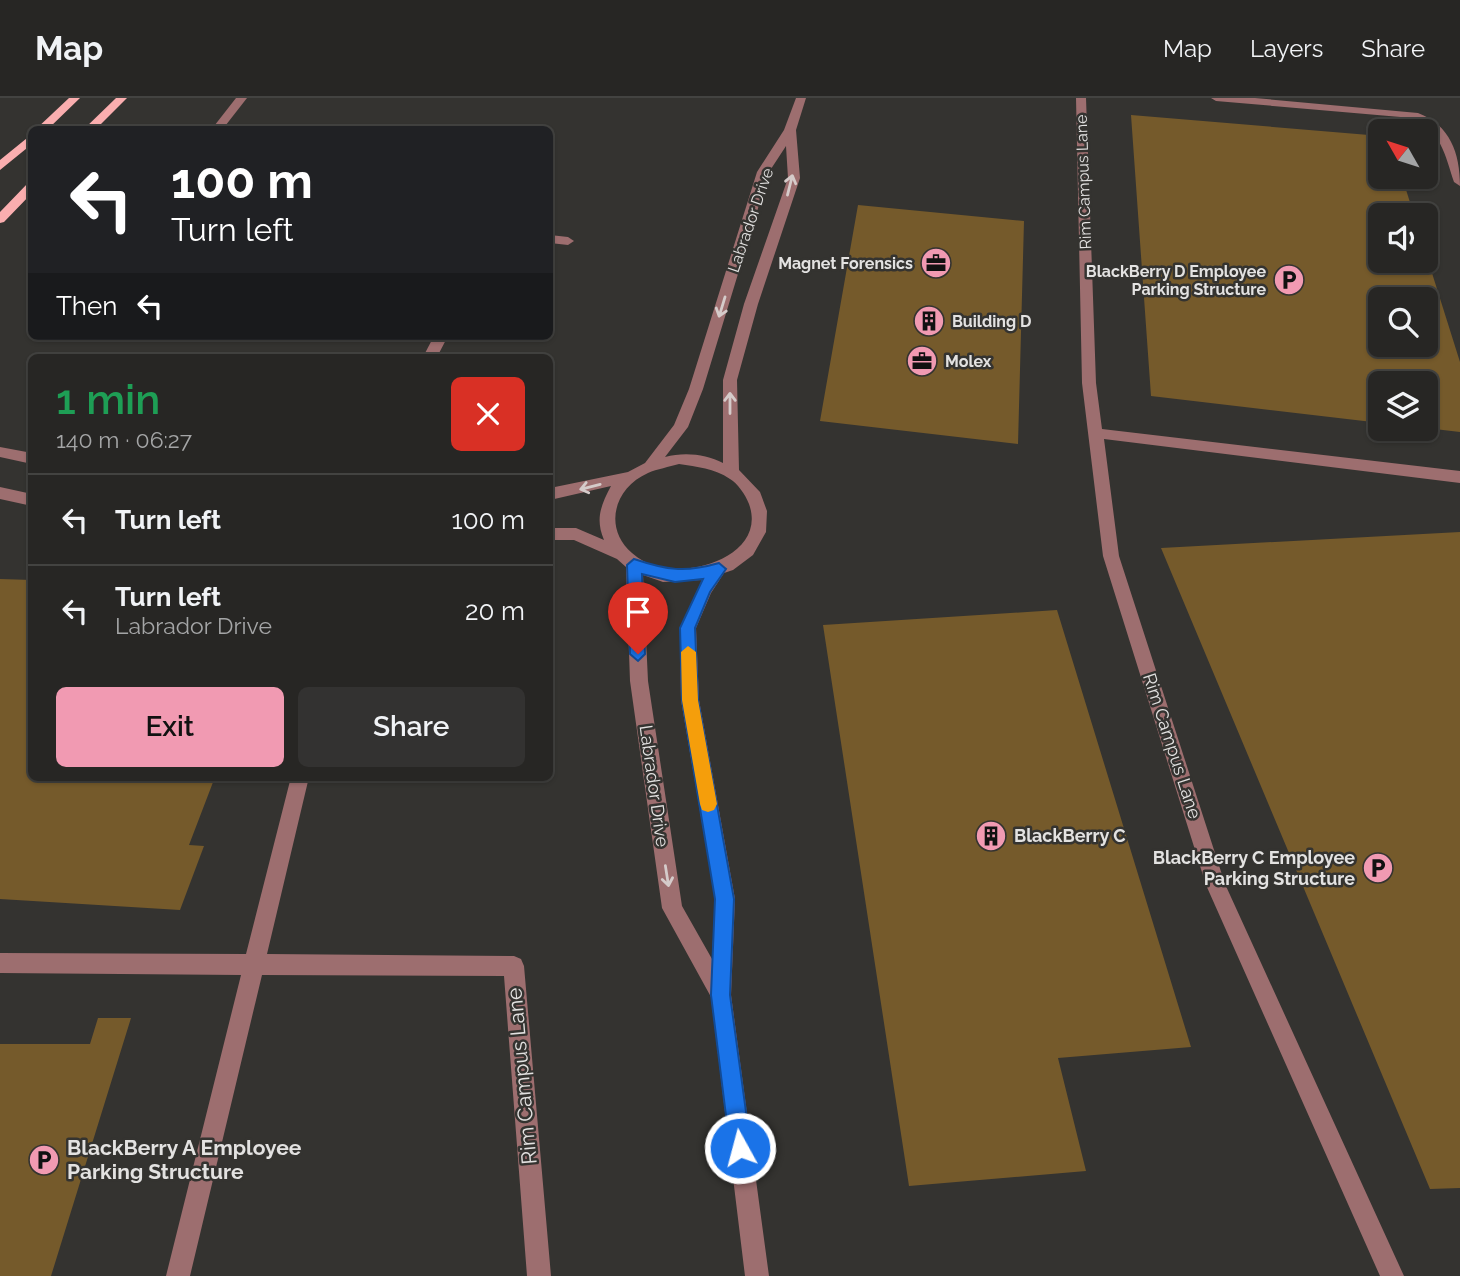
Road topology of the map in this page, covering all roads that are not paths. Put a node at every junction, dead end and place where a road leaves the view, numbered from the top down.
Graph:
1 (75, 98) edge
2 (122, 98) edge
3 (242, 98) edge
4 (801, 98) edge
5 (1081, 98) edge
6 (1216, 98) edge
7 (44, 126) edge
8 (92, 126) edge
9 (219, 126) edge
10 (790, 130) junction
11 (28, 141) edge
12 (0, 166) edge
13 (1460, 182) edge
14 (28, 190) edge
15 (0, 219) edge
16 (553, 239) edge
17 (568, 241) dead end
18 (1096, 433) junction
19 (0, 452) edge
20 (28, 459) edge
21 (651, 465) junction
22 (731, 471) junction
23 (630, 476) junction
24 (1460, 477) edge
25 (0, 493) edge
26 (553, 493) edge
27 (28, 499) edge
28 (553, 534) edge
29 (627, 559) junction
30 (719, 569) junction
31 (299, 781) edge
32 (0, 962) edge
33 (255, 964) junction
34 (721, 995) junction
35 (178, 1276) edge
36 (538, 1276) edge
37 (757, 1276) edge
38 (1392, 1276) edge

1 - 7 main road
2 - 8 main road
3 - 9 street
4 - 10 street, Labrador Drive
5 - 18 street, Rim Campus Lane
6 - 13 street
10 -> 21 street, Labrador Drive
22 -> 10 street, Labrador Drive
11 - 12 main road
14 - 15 main road
16 - 17 street
18 - 24 street
18 - 38 street, Rim Campus Lane
19 - 20 street
21 - 22 street
21 - 23 street
22 - 30 street
23 -> 26 street
23 - 29 street
25 - 27 street
28 - 29 street
29 - 30 street
29 -> 34 street, Labrador Drive
30 - 34 street, Labrador Drive
31 - 33 street
32 - 33 street, Rim Campus Lane
33 - 35 street
33 - 36 street, Rim Campus Lane
34 - 37 street, Labrador Drive

